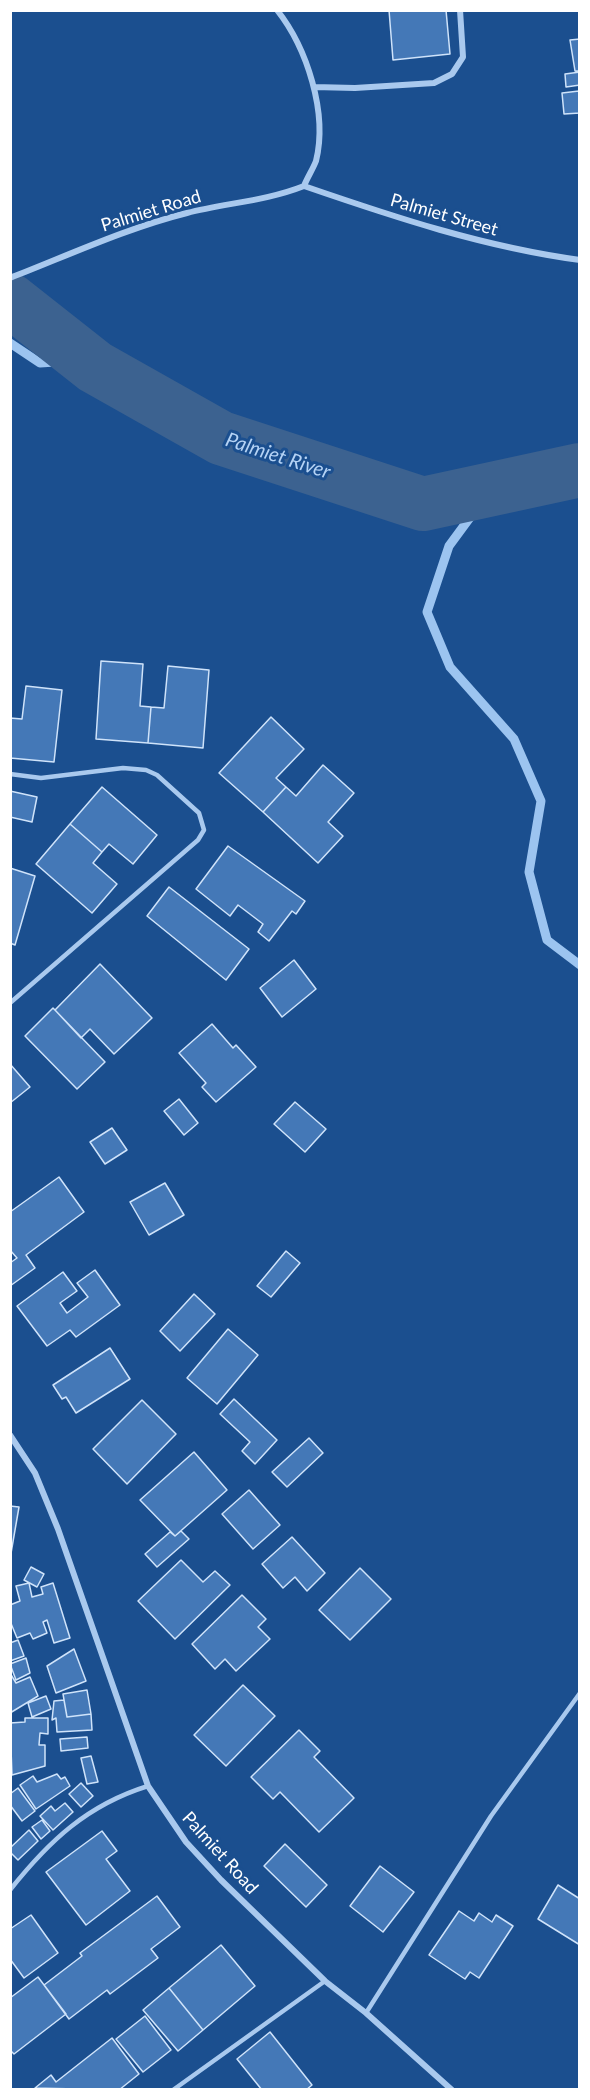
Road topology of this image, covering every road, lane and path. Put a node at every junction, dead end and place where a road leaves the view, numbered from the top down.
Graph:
1 (278, 10) edge
2 (460, 10) edge
3 (314, 87) junction
4 (304, 186) junction
5 (579, 260) edge
6 (10, 278) edge
7 (10, 774) edge
8 (10, 1003) edge
9 (10, 1435) edge
10 (579, 1693) edge
11 (148, 1786) junction
12 (10, 1890) edge
13 (325, 1981) junction
14 (366, 2013) junction
15 (173, 2090) edge
16 (452, 2090) edge

1 - 3 street
2 - 3 street
3 - 4 street
4 - 5 street, Palmiet Street
4 - 6 street, Palmiet Road
7 - 8 lane
9 - 11 street, Palmiet Road
10 - 14 lane
11 - 12 lane
11 - 13 street, Palmiet Road
13 - 14 street, Palmiet Road
13 - 15 lane
14 - 16 street, Palmiet Road

